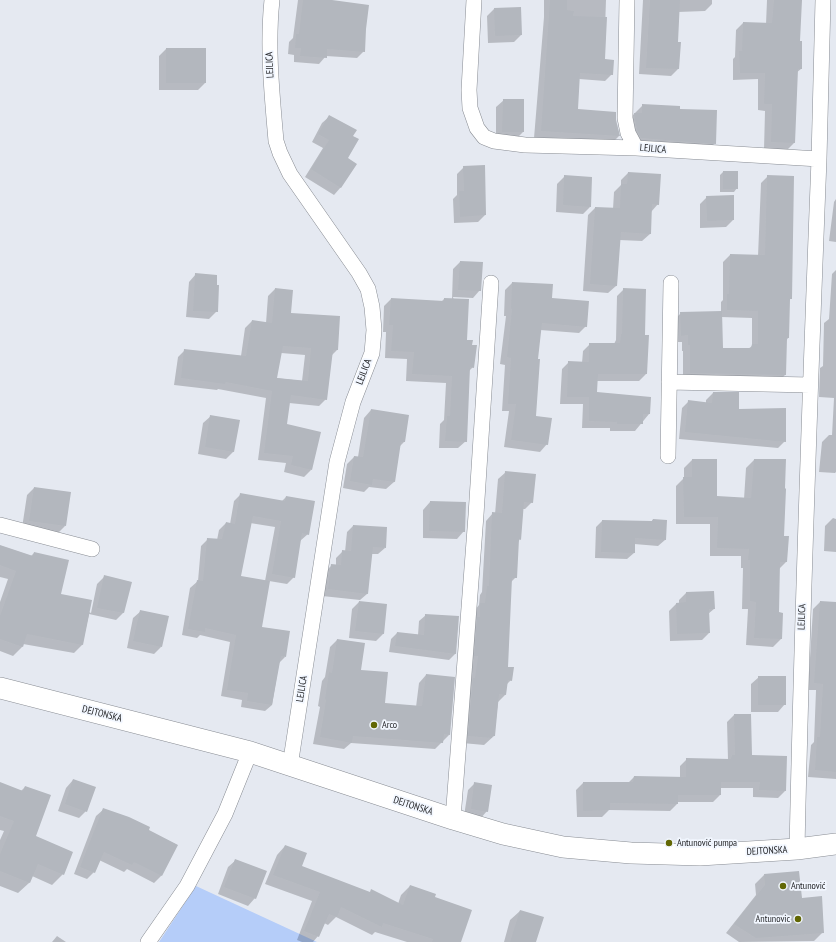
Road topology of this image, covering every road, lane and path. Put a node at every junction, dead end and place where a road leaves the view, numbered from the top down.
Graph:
1 (272, 0) edge
2 (474, 0) edge
3 (627, 0) edge
4 (823, 0) edge
5 (636, 148) junction
6 (819, 159) junction
7 (491, 283) dead end
8 (671, 283) dead end
9 (669, 382) junction
10 (810, 385) junction
11 (668, 456) dead end
12 (0, 525) edge
13 (92, 549) dead end
14 (0, 688) edge
15 (250, 752) junction
16 (290, 766) junction
17 (453, 819) junction
18 (836, 844) edge
19 (797, 849) junction
20 (148, 942) edge

1 - 16 street, LEJLICA
2 - 5 street
3 - 5 street, LEJLICA
4 - 6 street, LEJLICA
5 - 6 street, LEJLICA
6 - 10 street, LEJLICA
7 - 17 street
8 - 9 street
9 - 10 street
9 - 11 street
10 - 19 street, LEJLICA
12 - 13 street
14 - 15 main road, DEJTONSKA
15 - 16 main road, DEJTONSKA
15 - 20 street
16 - 17 main road, DEJTONSKA
17 - 19 main road, DEJTONSKA
18 - 19 main road, DEJTONSKA

